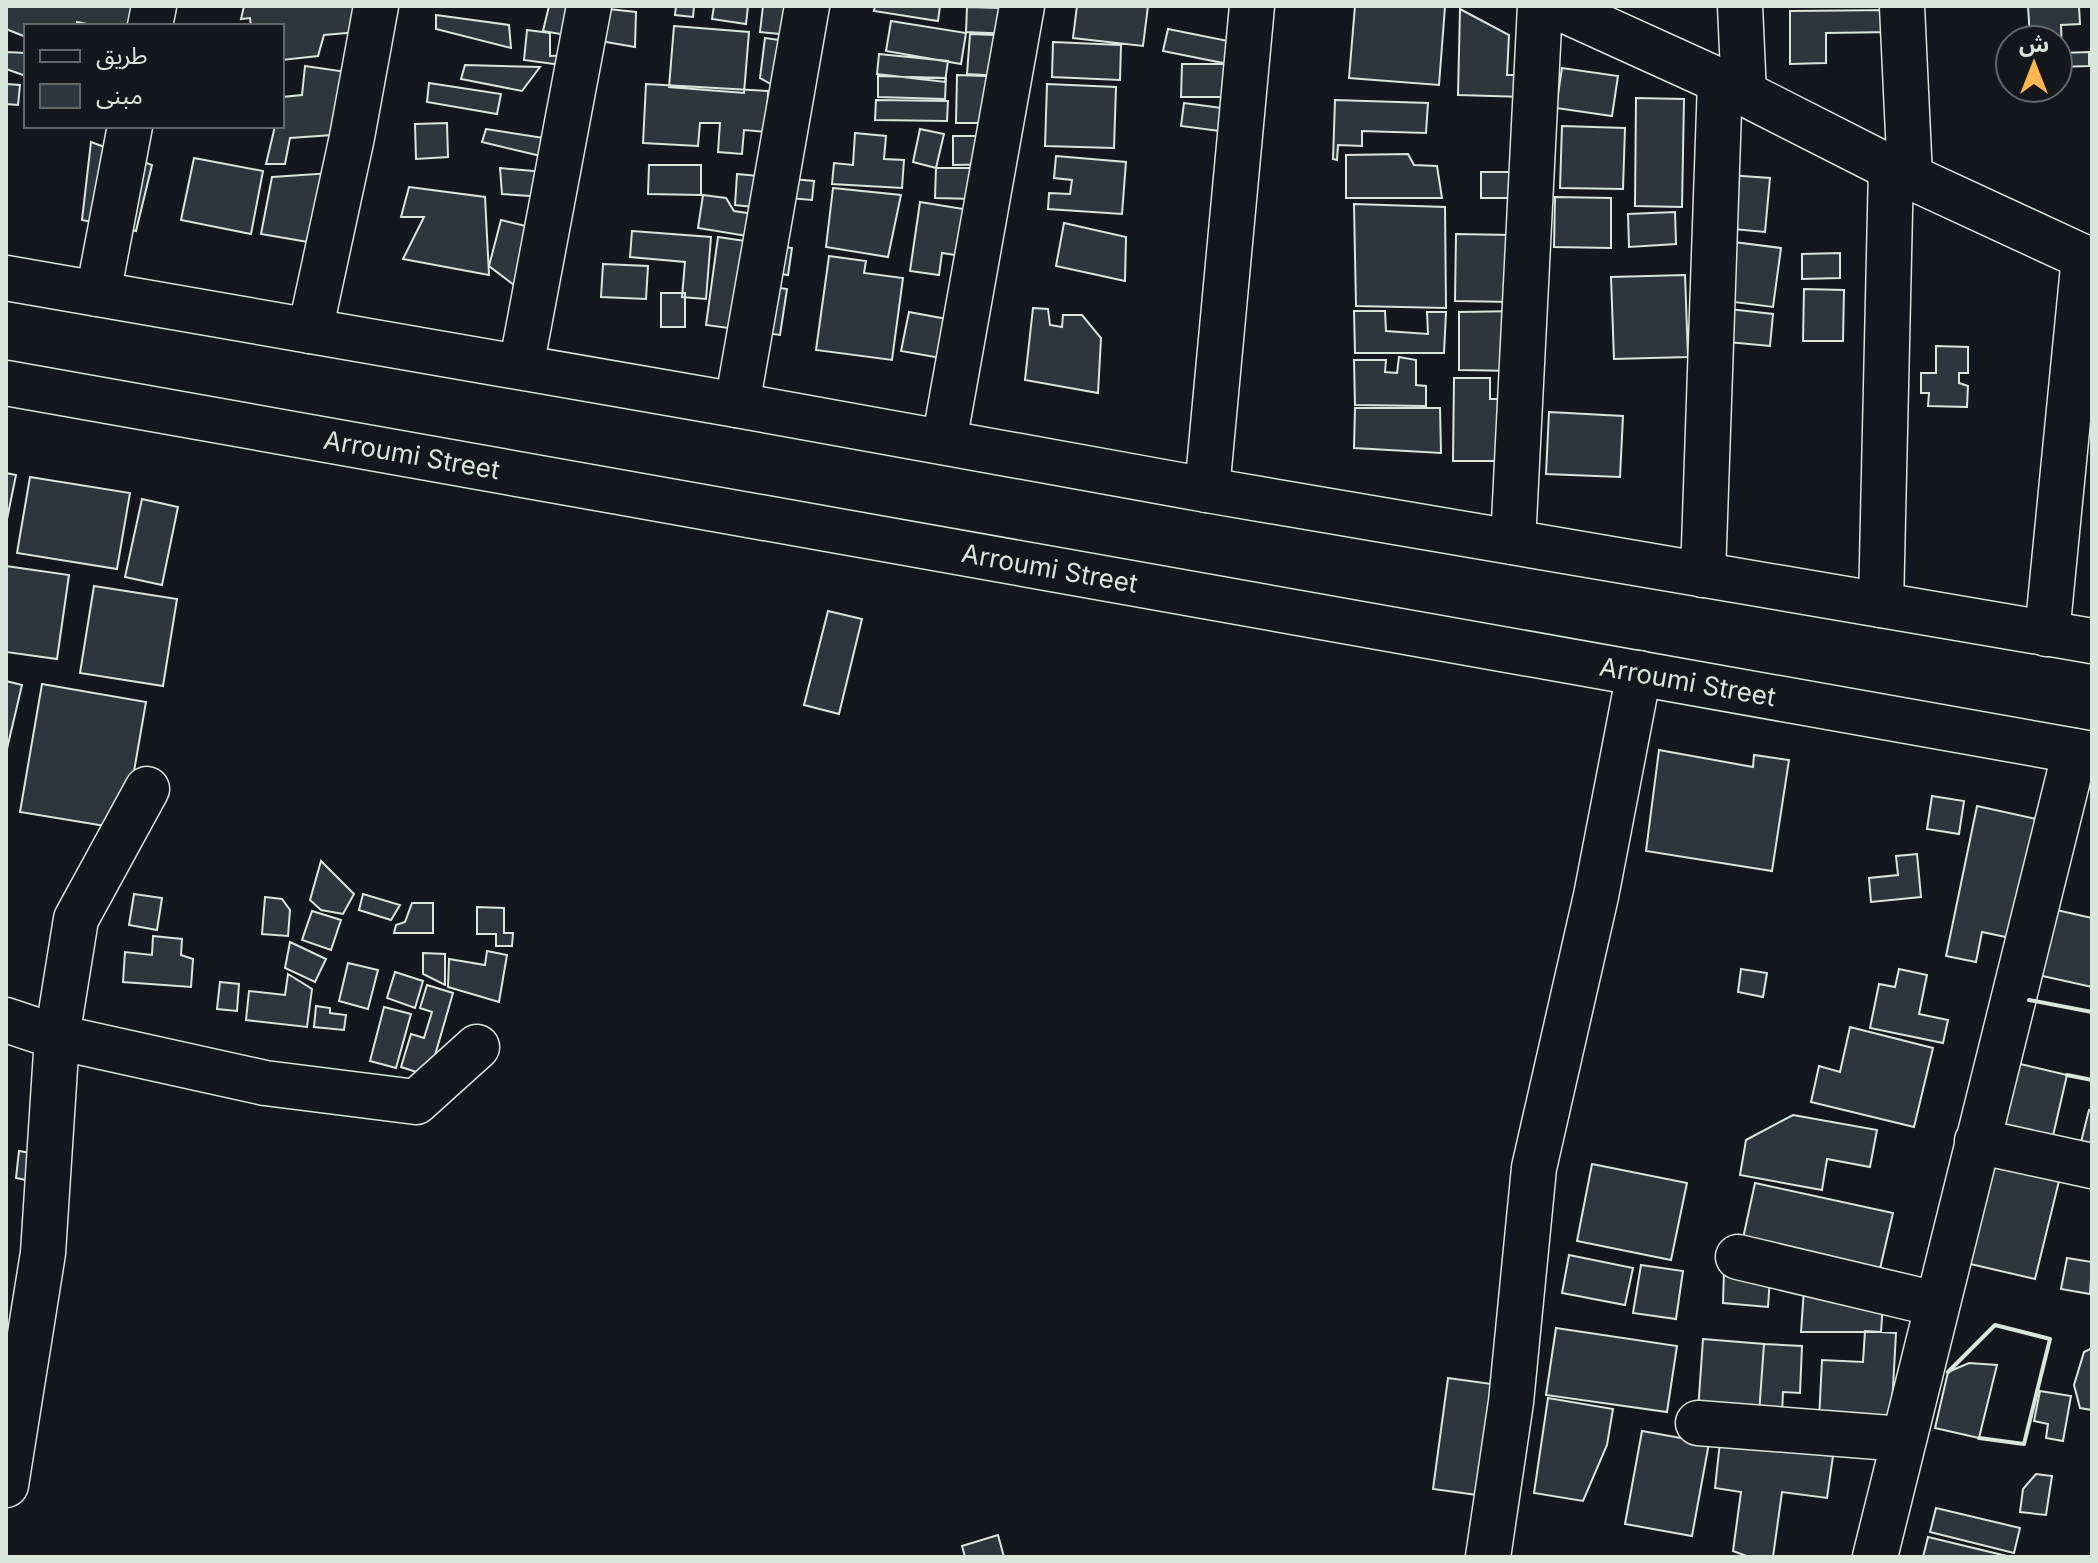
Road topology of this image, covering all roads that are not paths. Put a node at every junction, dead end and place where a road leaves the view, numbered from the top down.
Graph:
1 (376, 6) edge
2 (589, 6) edge
3 (807, 6) edge
4 (1022, 6) edge
5 (1252, 6) edge
6 (1540, 6) edge
7 (1555, 6) edge
8 (1740, 6) edge
9 (1902, 6) edge
10 (1732, 87) junction
11 (130, 128) edge
12 (1900, 172) junction
13 (2088, 259) edge
14 (6, 278) edge
15 (98, 294) junction
16 (310, 331) junction
17 (521, 367) junction
18 (6, 383) edge
19 (737, 405) junction
20 (944, 442) junction
21 (1207, 490) junction
22 (1513, 542) junction
23 (1703, 575) junction
24 (1881, 605) junction
25 (2047, 634) junction
26 (2092, 641) edge
27 (1639, 673) junction
28 (2084, 753) edge
29 (147, 789) dead end
30 (6, 1020) edge
31 (57, 1037) junction
32 (477, 1047) dead end
33 (1977, 1141) junction
34 (2092, 1166) edge
35 (24, 1250) edge
36 (1738, 1257) dead end
37 (1936, 1304) junction
38 (1698, 1423) dead end
39 (1903, 1439) junction
40 (7, 1477) edge
41 (1488, 1557) edge
42 (1875, 1557) edge

1 - 16 street
2 - 17 street
3 - 19 street
4 - 20 street
5 - 21 street
6 - 22 street
7 - 10 street
8 - 10 street
9 - 12 street
10 - 12 street
10 - 23 street
11 - 15 street
12 - 13 street
12 - 24 street
13 - 25 street
14 - 15 street
15 - 16 street
16 - 17 street
17 - 19 street
18 - 27 street, Arroumi Street
19 - 20 street
20 - 21 street
21 - 22 street
22 - 23 street
23 - 24 street
24 - 25 street
25 - 26 street
27 - 28 street, Arroumi Street
27 - 41 street
28 - 33 street
29 - 31 street
30 - 31 street
31 - 32 street
31 - 35 street
33 - 34 street
33 - 37 street
35 - 40 street
36 - 37 street
37 - 39 street
38 - 39 street
39 - 42 street

